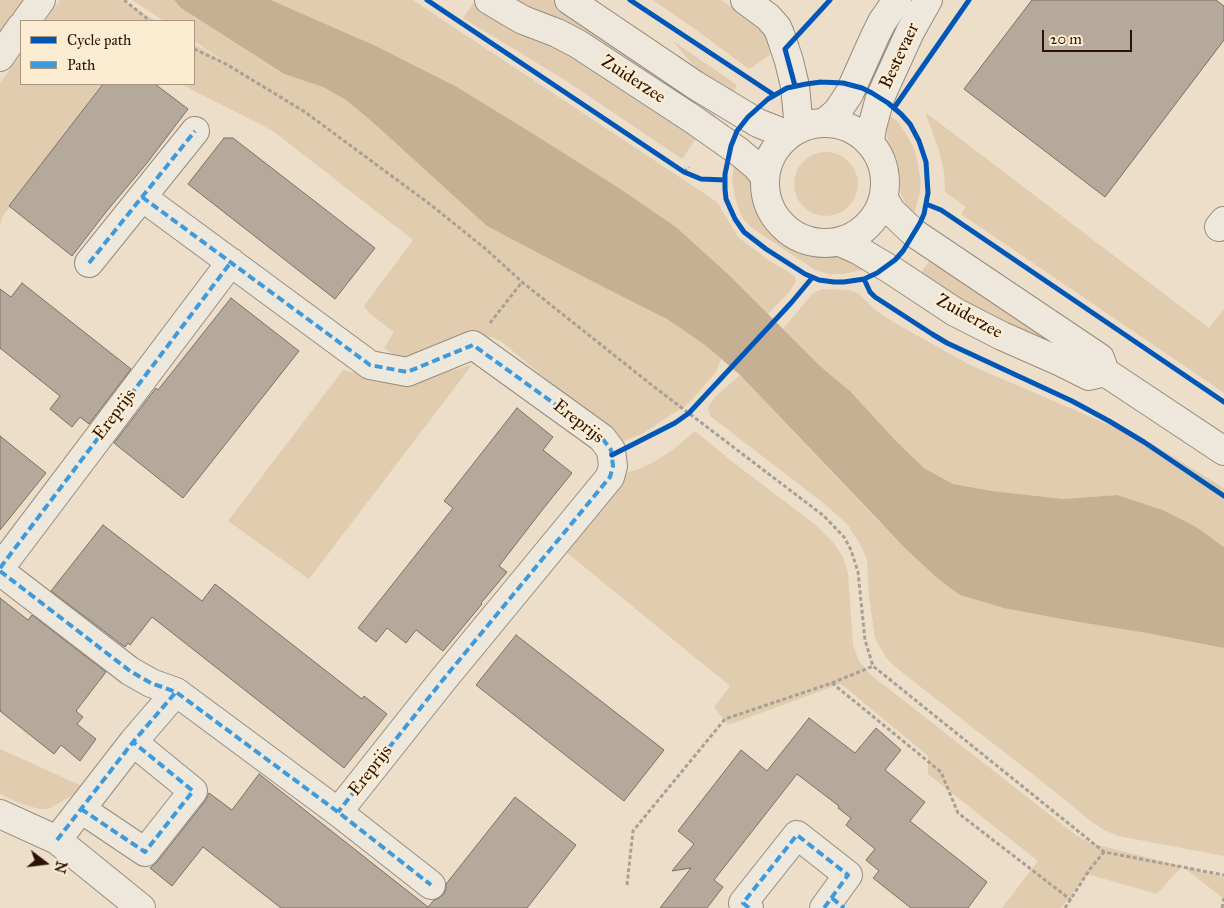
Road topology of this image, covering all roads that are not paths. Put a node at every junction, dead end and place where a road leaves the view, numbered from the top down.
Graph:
1 (41, 0) edge
2 (489, 0) edge
3 (569, 0) edge
4 (745, 0) edge
5 (897, 0) edge
6 (928, 0) edge
7 (27, 20) edge
8 (20, 28) edge
9 (0, 57) edge
10 (804, 129) junction
11 (195, 132) dead end
12 (870, 142) junction
13 (765, 177) junction
14 (142, 197) junction
15 (884, 199) junction
16 (840, 242) junction
17 (231, 262) junction
18 (89, 263) dead end
19 (1105, 372) junction
20 (1224, 451) edge
21 (0, 569) edge
22 (176, 692) junction
23 (133, 742) junction
24 (81, 809) junction
25 (338, 812) junction
26 (0, 814) edge
27 (57, 840) junction
28 (431, 885) dead end
29 (833, 905) edge
30 (141, 908) edge
31 (749, 908) edge

1 - 7 street
2 - 13 street, Zuiderzee
3 - 10 street, Zuiderzee
4 - 10 street
5 - 10 street, Bestevaer
6 - 12 street, Bestevaer
8 - 9 street
10 - 12 street
10 - 13 street
11 - 14 street
12 - 15 street
13 - 16 street
14 - 17 street
14 - 18 street
15 - 16 street
15 - 19 street, Zuiderzee
16 - 19 street, Zuiderzee
17 - 21 street, Ereprijs
17 - 25 street, Ereprijs
19 - 20 street, Zuiderzee
21 - 22 street, Ereprijs
22 - 23 street
22 - 25 street, Ereprijs
23 - 24 street
23 - 24 street
24 - 27 street
25 - 28 street, Ereprijs
26 - 27 street
27 - 30 street
29 - 31 street

